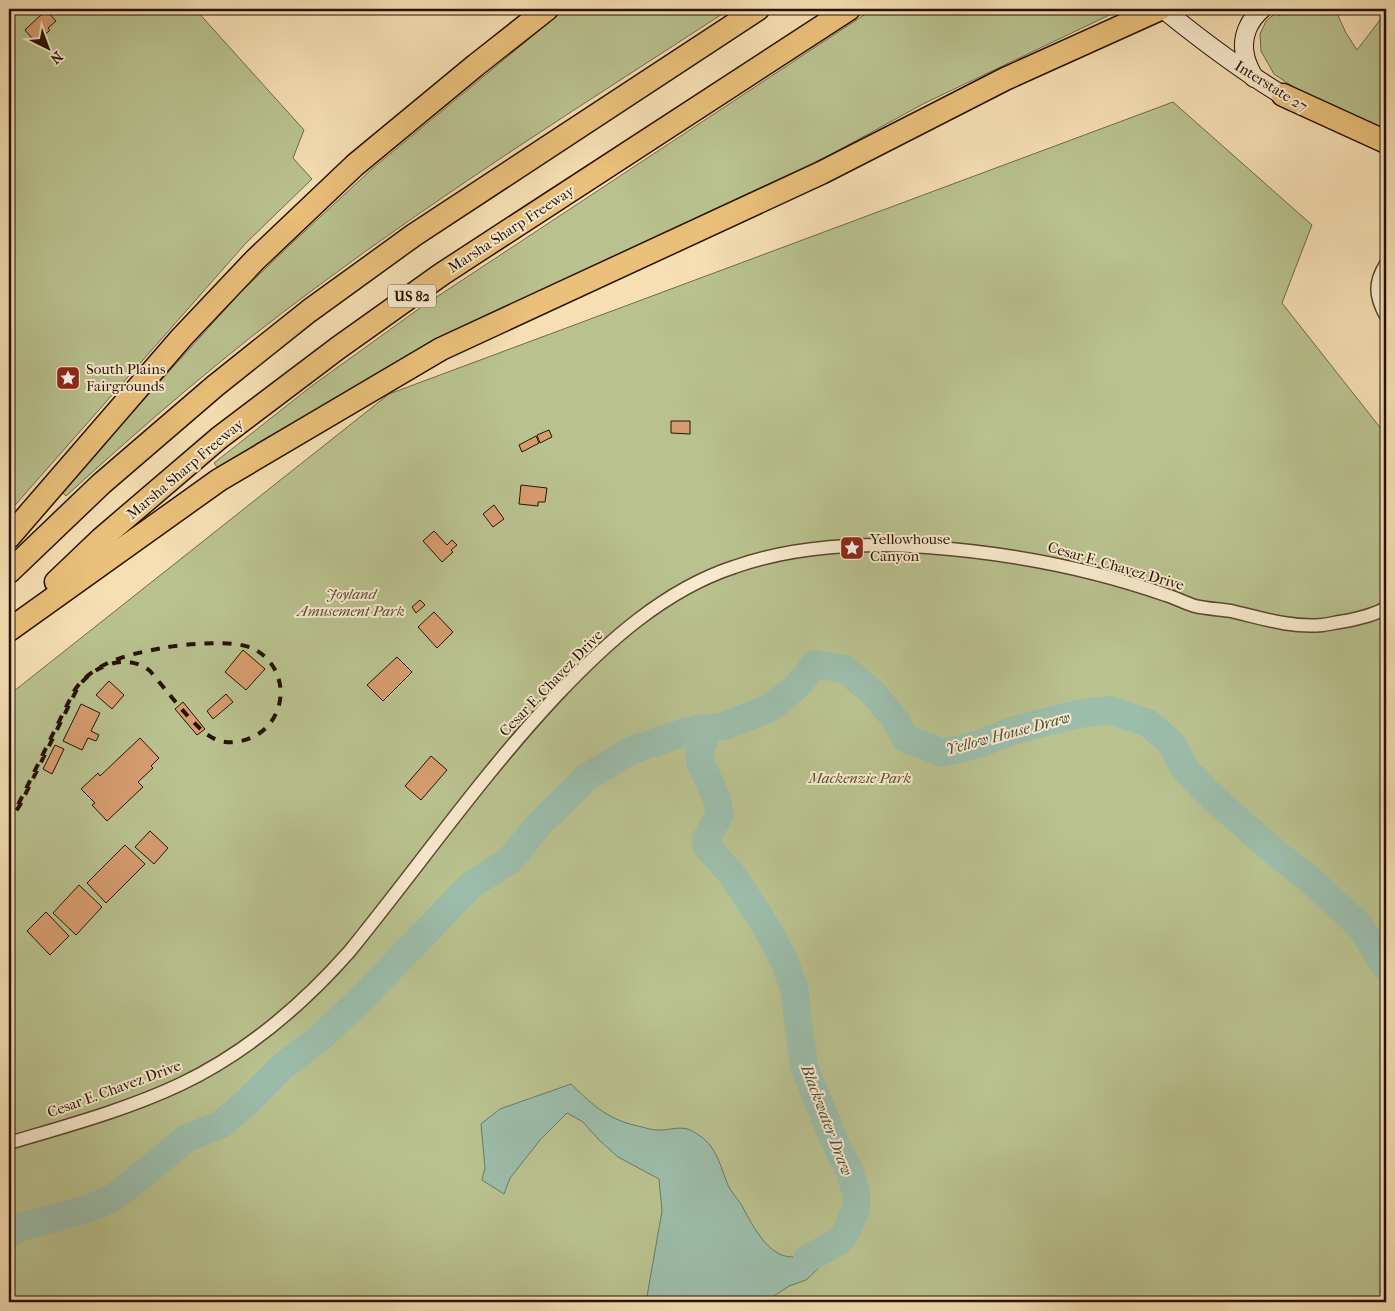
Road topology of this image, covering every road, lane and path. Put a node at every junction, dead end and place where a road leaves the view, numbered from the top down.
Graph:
1 (547, 9) edge
2 (758, 9) edge
3 (849, 9) edge
4 (1162, 9) edge
5 (1262, 9) edge
6 (1254, 78) junction
7 (1283, 95) junction
8 (1386, 142) edge
9 (1386, 154) edge
10 (1386, 264) edge
11 (1386, 316) edge
12 (9, 537) edge
13 (9, 572) edge
14 (1386, 608) edge
15 (9, 629) edge
16 (9, 1143) edge

1 - 12 highway
2 - 13 highway
3 - 15 highway, Marsha Sharp Freeway / US 82
4 - 6 main road, Interstate 27
4 - 15 highway
5 - 6 main road
6 - 7 main road, Interstate 27
7 - 8 highway
7 - 9 main road, Interstate 27
10 - 11 street
14 - 16 street, Cesar E. Chavez Drive

